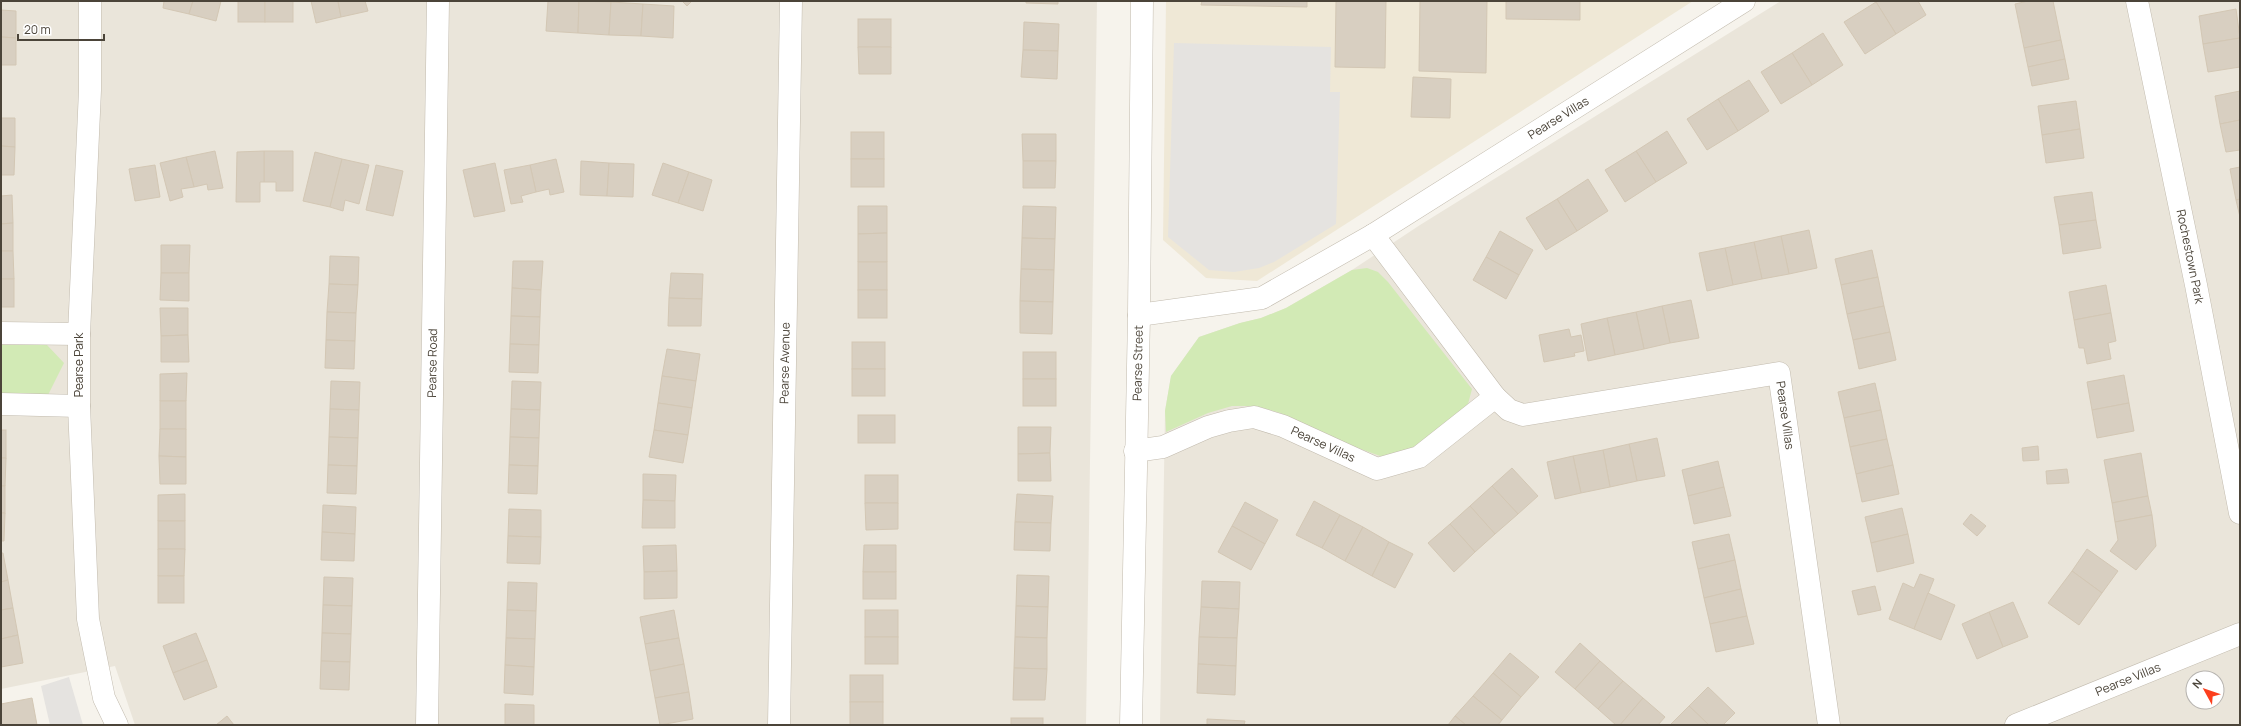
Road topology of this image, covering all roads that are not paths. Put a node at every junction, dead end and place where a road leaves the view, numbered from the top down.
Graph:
1 (90, 1) edge
2 (438, 1) edge
3 (791, 1) edge
4 (1142, 1) edge
5 (1744, 1) edge
6 (2137, 1) edge
7 (1373, 235) junction
8 (1139, 315) junction
9 (1, 333) edge
10 (79, 334) junction
11 (1495, 397) junction
12 (1, 404) edge
13 (79, 406) junction
14 (1135, 451) junction
15 (2240, 513) edge
16 (2240, 634) edge
17 (117, 725) edge
18 (427, 725) edge
19 (779, 725) edge
20 (1131, 725) edge
21 (1829, 725) edge
22 (2016, 725) edge

1 - 10 street, Pearse Park
2 - 18 street, Pearse Road
3 - 19 street, Pearse Avenue
4 - 8 street, Pearse Street
5 - 7 street, Pearse Villas
6 - 15 street, Rochestown Park
7 - 8 street, Pearse Villas
7 - 11 street, Pearse Villas
8 - 14 street, Pearse Street
9 - 10 street
10 - 13 street, Pearse Park
11 - 14 street, Pearse Villas
11 - 21 street, Pearse Villas
12 - 13 street
13 - 17 street, Pearse Park
14 - 20 street, Pearse Street
16 - 22 street, Pearse Villas

